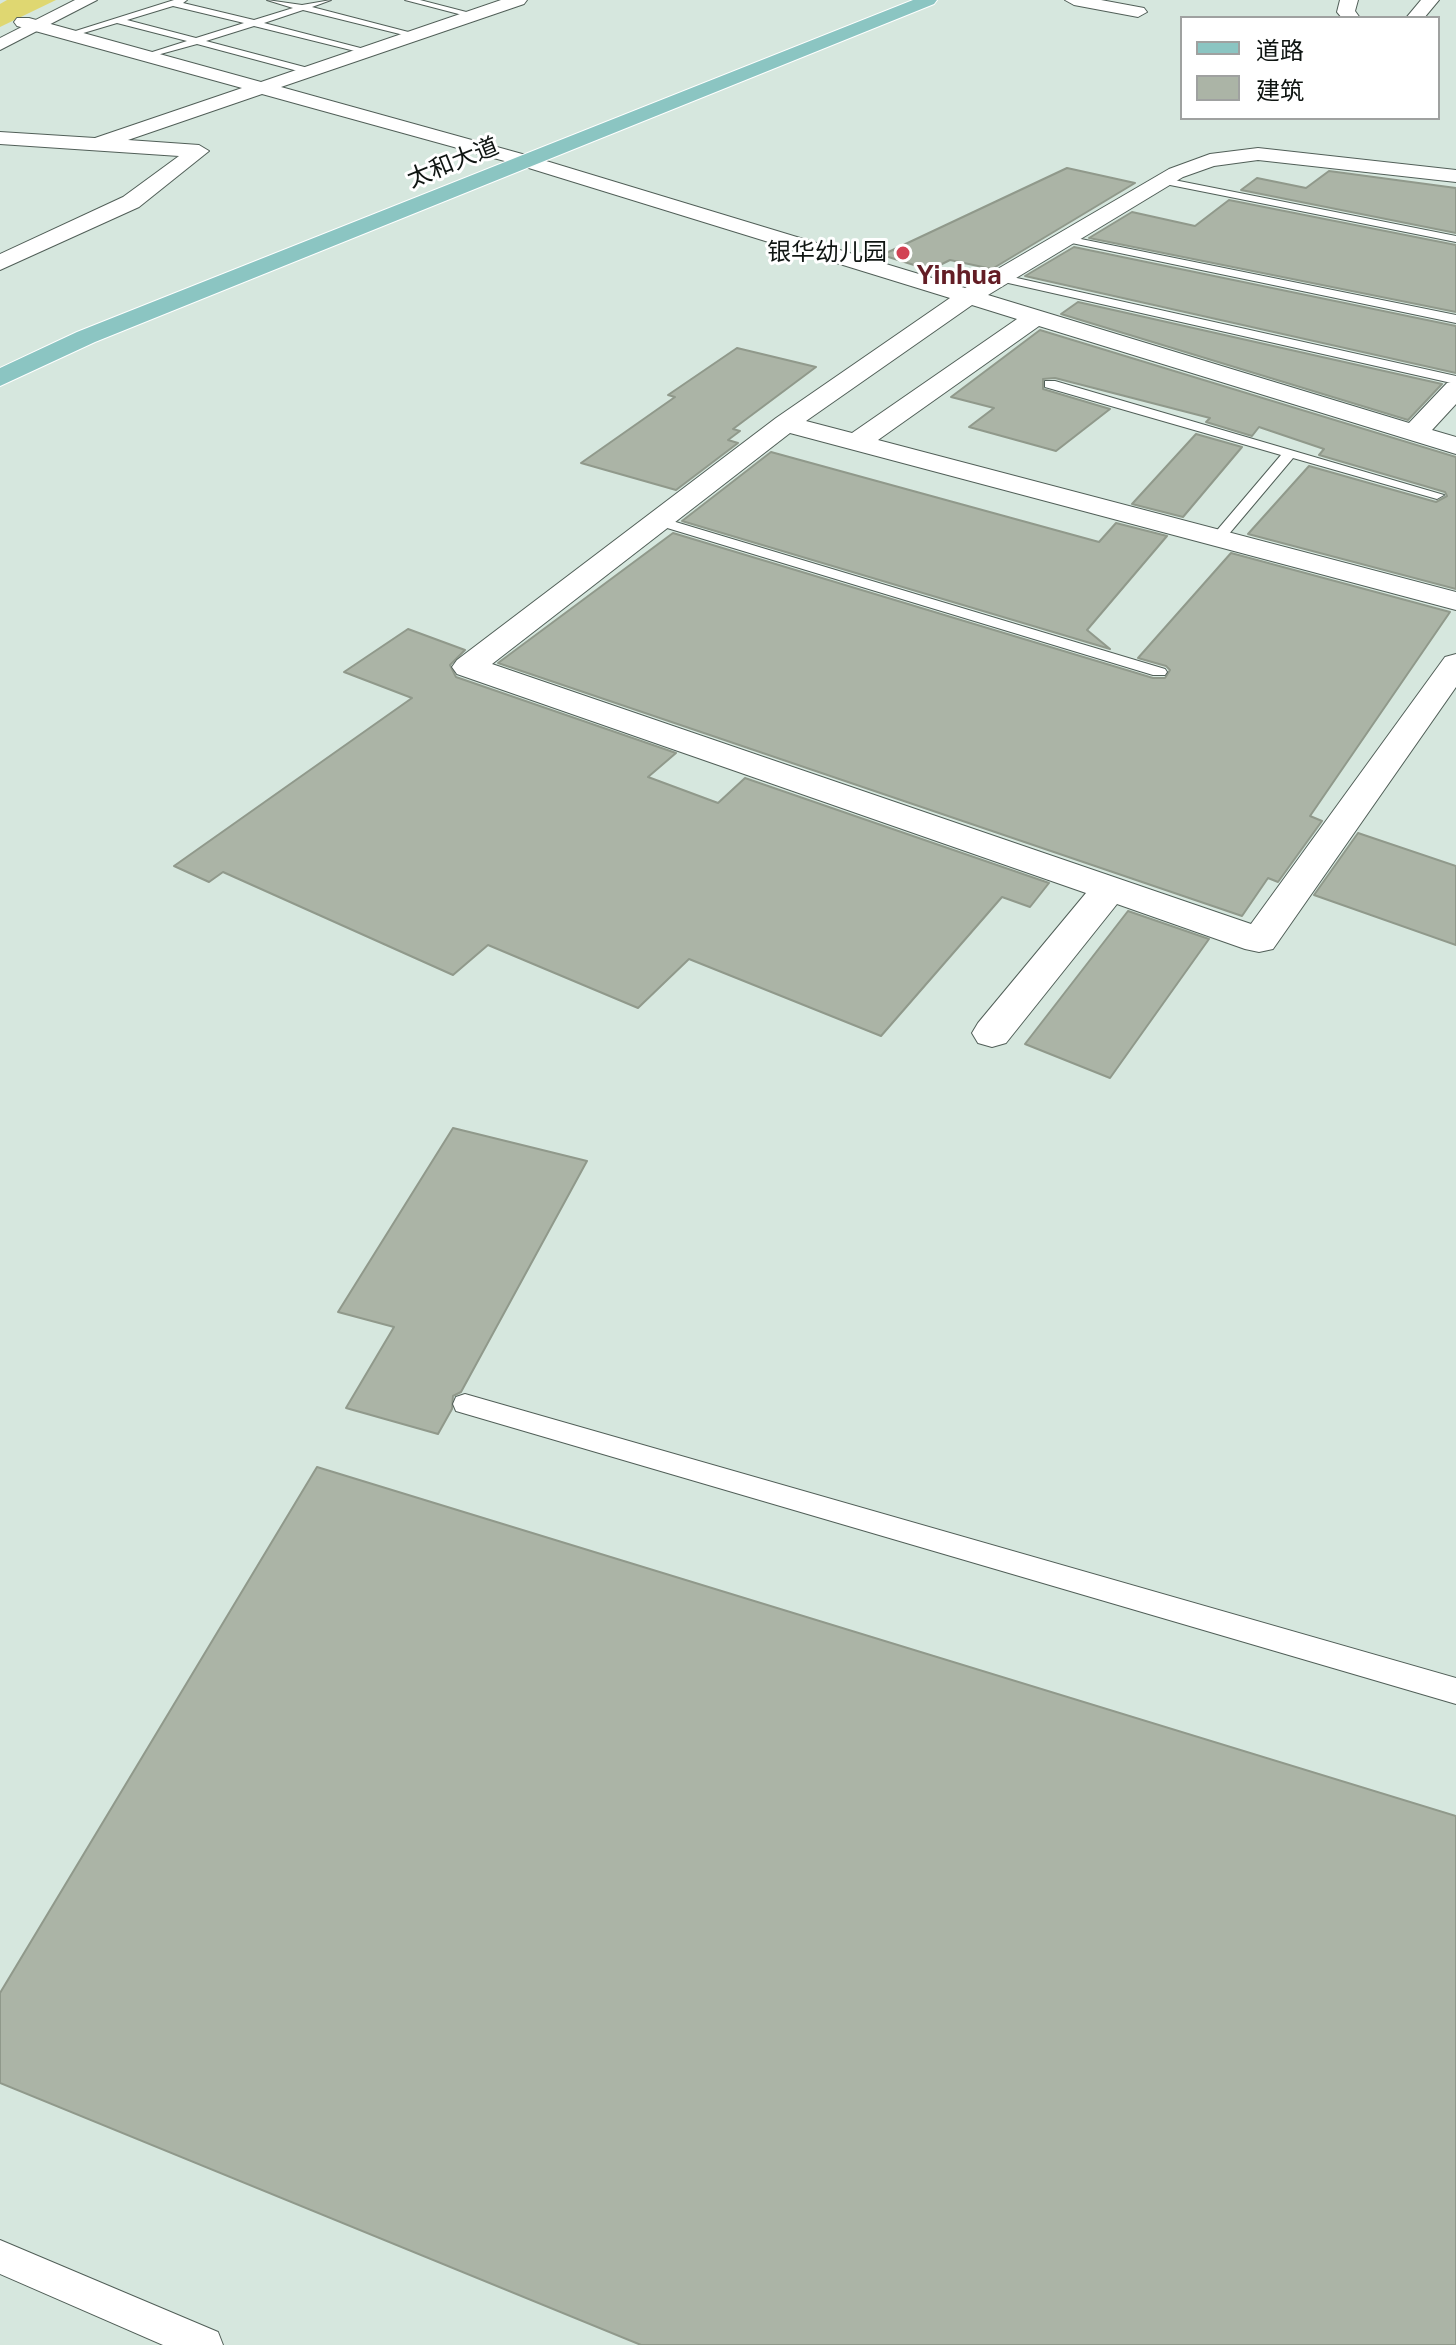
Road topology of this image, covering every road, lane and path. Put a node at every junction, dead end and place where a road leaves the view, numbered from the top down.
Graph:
1 (71, 0) edge
2 (88, 0) edge
3 (271, 0) edge
4 (327, 0) edge
5 (409, 0) edge
6 (518, 0) edge
7 (909, 0) edge
8 (928, 0) edge
9 (1074, 0) edge
10 (1430, 0) edge
11 (178, 2) edge
12 (303, 8) junction
13 (1138, 12) dead end
14 (474, 15) junction
15 (1417, 16) edge
16 (118, 20) junction
17 (253, 23) junction
18 (29, 24) junction
19 (70, 34) junction
20 (0, 35) edge
21 (416, 35) junction
22 (197, 41) junction
23 (0, 45) edge
24 (367, 51) junction
25 (149, 56) junction
26 (309, 71) junction
27 (261, 87) junction
28 (0, 138) edge
29 (98, 144) junction
30 (519, 159) junction
31 (1456, 176) edge
32 (1164, 181) junction
33 (1066, 239) junction
34 (1456, 239) edge
35 (0, 263) edge
36 (999, 278) junction
37 (969, 296) junction
38 (1036, 317) junction
39 (1456, 319) edge
40 (0, 363) edge
41 (0, 378) edge
42 (1456, 380) edge
43 (1050, 384) dead end
44 (1456, 389) edge
45 (785, 424) junction
46 (1413, 434) junction
47 (856, 443) junction
48 (1456, 446) edge
49 (1290, 453) junction
50 (1437, 495) dead end
51 (659, 521) junction
52 (1218, 538) junction
53 (1456, 601) edge
54 (1456, 664) edge
55 (1159, 672) dead end
56 (1109, 889) junction
57 (992, 1033) dead end
58 (465, 1404) dead end
59 (1456, 1691) edge
60 (0, 2257) edge
61 (205, 2345) edge

1 - 18 street
2 - 18 street
3 - 12 lane
4 - 12 lane
5 - 14 lane
6 - 14 street
7 - 30 main road, 太和大道
8 - 30 main road, 太和大道
9 - 13 street
10 - 15 street
11 - 16 lane
11 - 17 lane
12 - 17 lane
12 - 21 lane
14 - 21 street
16 - 19 lane
16 - 22 lane
17 - 22 lane
17 - 24 lane
18 - 19 street
18 - 20 street
18 - 23 street
19 - 25 street
21 - 24 street
22 - 25 lane
22 - 26 lane
24 - 26 street
25 - 27 street
26 - 27 street
27 - 29 street
27 - 30 street
28 - 29 street
29 - 35 street
30 - 37 street
30 - 40 main road, 太和大道
30 - 41 main road, 太和大道
31 - 32 street
32 - 33 street
32 - 34 lane
33 - 36 street
33 - 39 lane
36 - 37 street
36 - 42 lane
37 - 38 street
37 - 45 street
38 - 46 street
38 - 47 street
43 - 49 lane
44 - 46 street
45 - 47 street
45 - 51 street
46 - 48 street
47 - 52 street
49 - 50 lane
49 - 52 lane
51 - 55 lane
51 - 56 street
52 - 53 street
54 - 56 street
56 - 57 street
58 - 59 lane
60 - 61 lane

